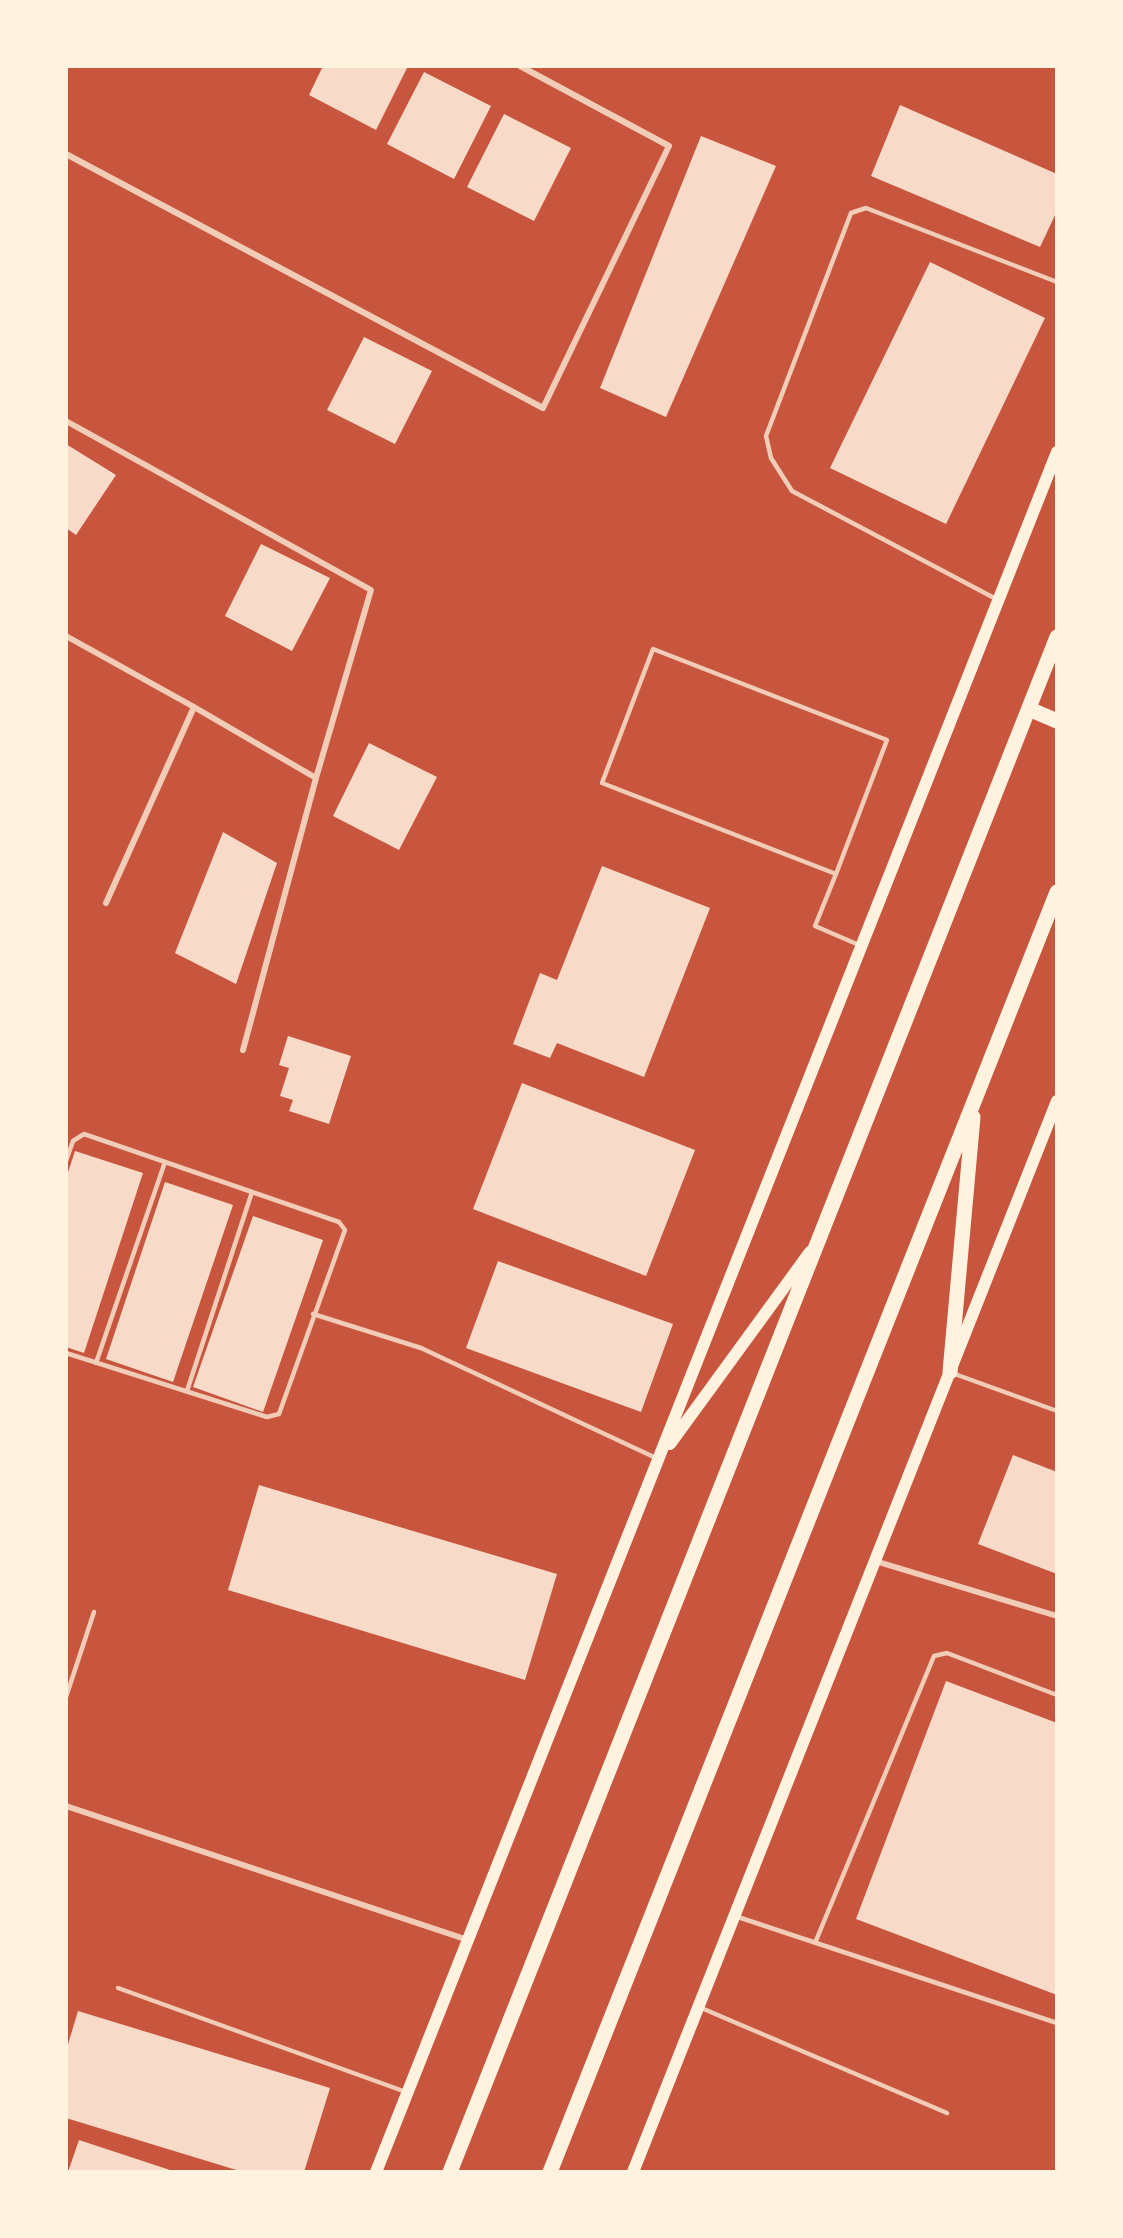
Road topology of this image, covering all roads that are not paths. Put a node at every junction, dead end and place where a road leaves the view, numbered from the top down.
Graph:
1 (520, 66) edge
2 (66, 154) edge
3 (1057, 282) edge
4 (66, 421) edge
5 (1057, 452) edge
6 (998, 600) junction
7 (66, 636) edge
8 (1057, 637) edge
9 (194, 706) junction
10 (1029, 709) junction
11 (1057, 721) edge
12 (316, 778) junction
13 (836, 874) junction
14 (1057, 892) edge
15 (106, 903) dead end
16 (862, 946) junction
17 (243, 1050) dead end
18 (975, 1100) junction
19 (1057, 1101) edge
20 (66, 1161) edge
21 (165, 1162) junction
22 (252, 1192) junction
23 (820, 1237) junction
24 (313, 1314) junction
25 (66, 1353) edge
26 (96, 1363) junction
27 (950, 1372) junction
28 (187, 1391) junction
29 (1057, 1411) edge
30 (658, 1459) junction
31 (875, 1561) junction
32 (94, 1612) dead end
33 (1057, 1616) edge
34 (1057, 1695) edge
35 (66, 1697) edge
36 (66, 1806) edge
37 (735, 1916) junction
38 (469, 1940) junction
39 (815, 1943) junction
40 (118, 1988) dead end
41 (699, 2007) junction
42 (1057, 2023) edge
43 (408, 2093) junction
44 (947, 2113) dead end
45 (376, 2172) edge
46 (450, 2172) edge
47 (550, 2172) edge
48 (633, 2172) edge

1 - 2 street
3 - 6 lane
4 - 12 street
5 - 6 main road
6 - 16 main road
7 - 9 street
8 - 10 main road
9 - 12 street
9 - 15 street
10 - 11 main road
10 - 23 main road
12 - 17 street
13 - 13 lane
13 - 16 lane
14 - 18 main road
16 - 30 main road
18 - 27 main road
18 - 47 main road
19 - 27 main road
20 - 21 lane
21 - 22 lane
21 - 26 lane
22 - 24 lane
22 - 28 lane
23 - 30 main road
23 - 46 main road
24 - 28 lane
24 - 30 lane
25 - 26 lane
26 - 28 lane
27 - 29 lane
27 - 31 main road
30 - 38 main road
31 - 33 street
31 - 37 main road
32 - 35 lane
34 - 39 lane
36 - 38 street
37 - 39 lane
37 - 41 main road
38 - 43 main road
39 - 42 lane
40 - 43 lane
41 - 44 lane
41 - 48 main road
43 - 45 main road

